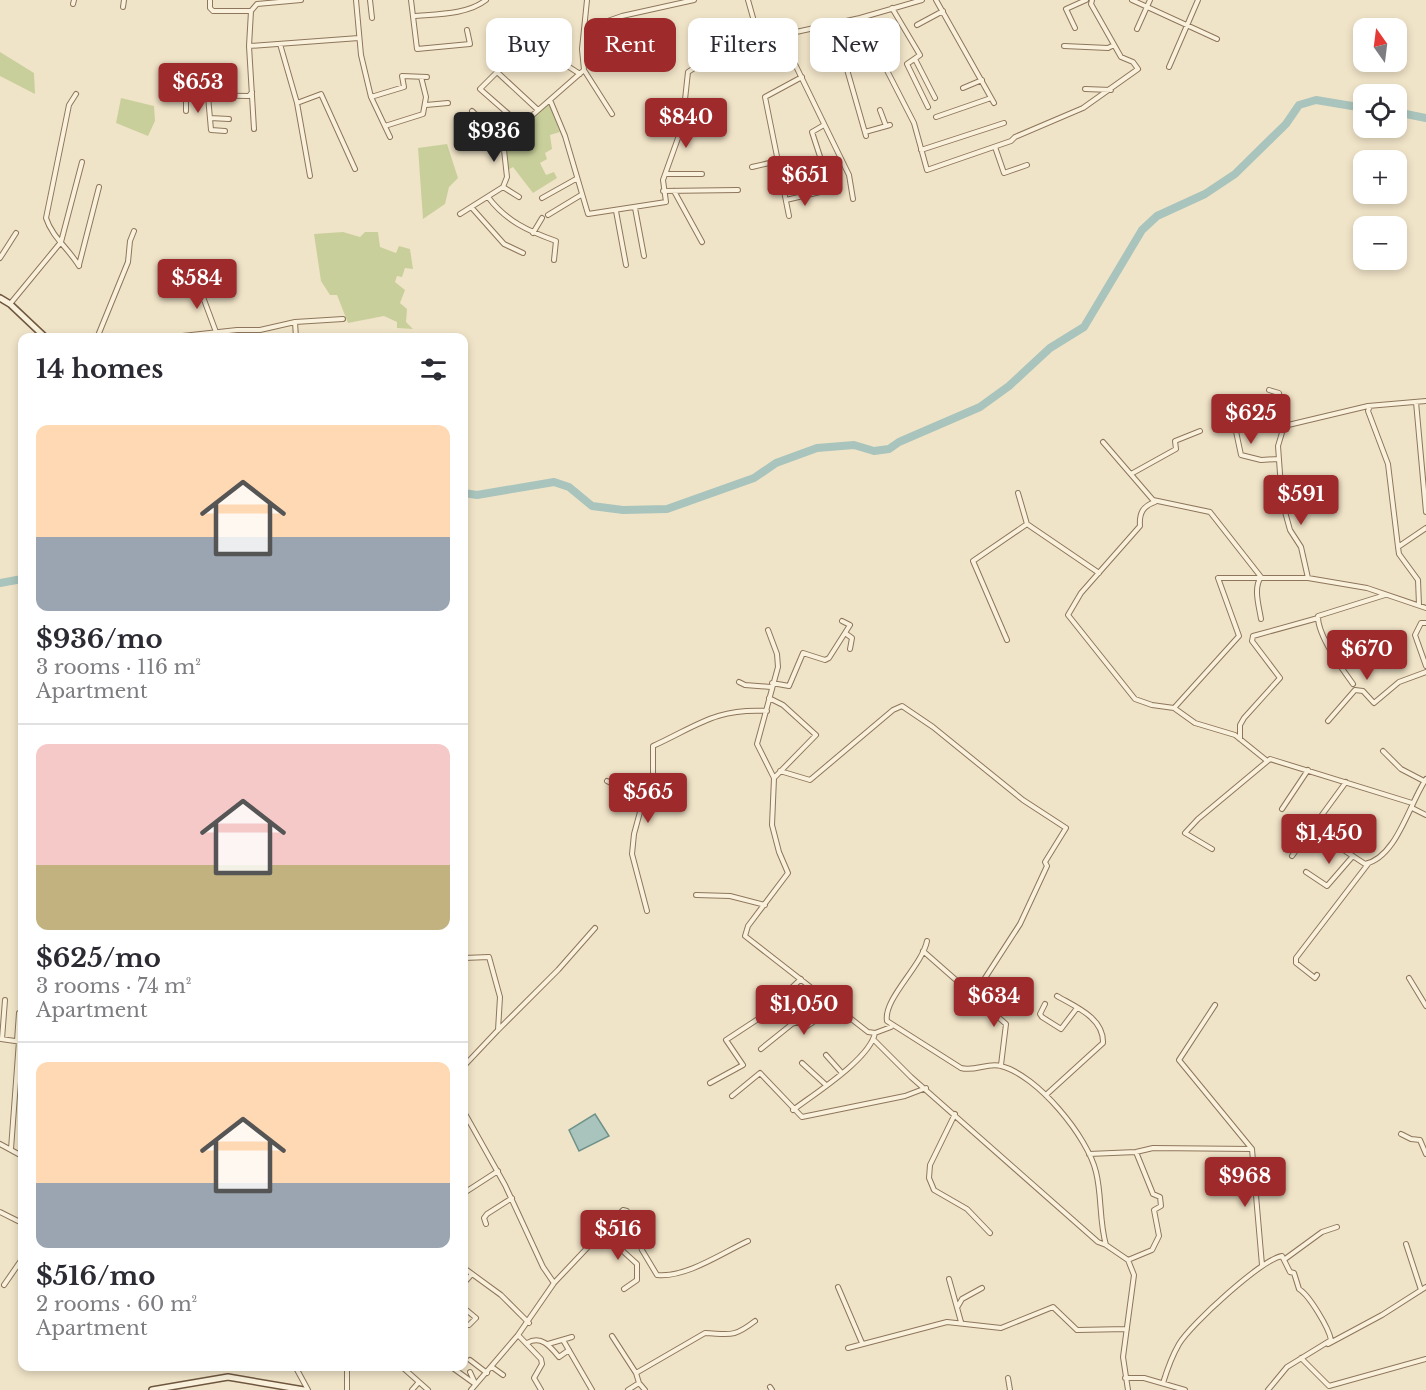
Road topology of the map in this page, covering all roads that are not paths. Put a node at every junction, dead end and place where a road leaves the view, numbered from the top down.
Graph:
1 (124, 0) edge
2 (210, 0) edge
3 (301, 0) edge
4 (356, 0) edge
5 (370, 0) edge
6 (411, 0) edge
7 (486, 0) edge
8 (587, 0) edge
9 (694, 0) edge
10 (748, 0) edge
11 (922, 0) edge
12 (938, 0) edge
13 (1086, 0) edge
14 (1092, 0) edge
15 (1132, 0) edge
16 (1150, 0) edge
17 (1198, 0) edge
18 (273, 1) edge
19 (123, 7) dead end
20 (1147, 7) junction
21 (892, 8) junction
22 (251, 11) junction
23 (943, 11) junction
24 (413, 16) junction
25 (372, 18) dead end
26 (586, 18) edge
27 (616, 18) edge
28 (752, 18) edge
29 (860, 18) edge
30 (917, 25) dead end
31 (1187, 26) junction
32 (1076, 28) dead end
33 (1137, 28) dead end
34 (467, 30) dead end
35 (584, 36) edge
36 (359, 38) junction
37 (1217, 39) dead end
38 (280, 44) junction
39 (1114, 45) junction
40 (249, 46) junction
41 (1064, 46) dead end
42 (915, 59) junction
43 (1169, 67) dead end
44 (572, 69) edge
45 (798, 69) edge
46 (584, 70) joint
47 (585, 72) edge
48 (688, 72) edge
49 (848, 72) edge
50 (888, 72) edge
51 (580, 74) junction
52 (421, 77) junction
53 (427, 77) dead end
54 (802, 77) junction
55 (981, 80) junction
56 (963, 88) dead end
57 (1085, 89) dead end
58 (1112, 90) junction
59 (252, 92) junction
60 (76, 94) dead end
61 (208, 96) junction
62 (371, 97) junction
63 (935, 98) dead end
64 (991, 98) junction
65 (550, 100) junction
66 (297, 103) junction
67 (448, 103) dead end
68 (994, 103) dead end
69 (426, 105) junction
70 (928, 107) dead end
71 (538, 110) junction
72 (880, 110) dead end
73 (186, 111) dead end
74 (472, 111) dead end
75 (612, 114) dead end
76 (936, 117) dead end
77 (210, 118) junction
78 (229, 118) dead end
79 (1004, 123) dead end
80 (521, 125) junction
81 (824, 125) junction
82 (385, 126) junction
83 (254, 129) dead end
84 (225, 130) dead end
85 (390, 137) dead end
86 (503, 141) junction
87 (994, 147) junction
88 (921, 150) junction
89 (778, 161) junction
90 (82, 162) dead end
91 (1027, 165) dead end
92 (752, 167) dead end
93 (824, 168) junction
94 (355, 169) dead end
95 (666, 174) junction
96 (702, 174) dead end
97 (310, 176) dead end
98 (576, 179) junction
99 (781, 179) junction
100 (828, 181) dead end
101 (99, 187) dead end
102 (503, 187) junction
103 (738, 190) dead end
104 (663, 191) junction
105 (674, 191) junction
106 (820, 192) dead end
107 (581, 195) junction
108 (488, 197) junction
109 (519, 197) dead end
110 (542, 198) dead end
111 (854, 199) dead end
112 (786, 200) junction
113 (472, 208) junction
114 (634, 208) junction
115 (616, 211) junction
116 (460, 214) dead end
117 (548, 215) dead end
118 (789, 216) dead end
119 (542, 218) dead end
120 (134, 231) dead end
121 (16, 233) dead end
122 (533, 233) junction
123 (61, 242) junction
124 (702, 242) dead end
125 (523, 253) dead end
126 (644, 256) dead end
127 (0, 258) edge
128 (554, 260) dead end
129 (626, 265) dead end
130 (198, 281) dead end
131 (0, 298) edge
132 (10, 304) junction
133 (343, 319) dead end
134 (295, 322) junction
135 (216, 332) junction
136 (41, 333) edge
137 (99, 333) edge
138 (207, 333) edge
139 (296, 333) edge
140 (1269, 390) dead end
141 (1426, 401) edge
142 (1416, 402) junction
143 (1370, 406) junction
144 (1234, 422) dead end
145 (1284, 426) junction
146 (1200, 431) dead end
147 (1103, 442) dead end
148 (1278, 459) junction
149 (1131, 474) junction
150 (1282, 488) junction
151 (1333, 490) dead end
152 (1018, 493) dead end
153 (1155, 502) junction
154 (1426, 512) edge
155 (1027, 524) junction
156 (1426, 528) edge
157 (1398, 547) junction
158 (1099, 573) junction
159 (1261, 577) junction
160 (1308, 578) junction
161 (1385, 594) junction
162 (1419, 605) junction
163 (1426, 608) edge
164 (1318, 618) junction
165 (1261, 619) dead end
166 (842, 621) dead end
167 (1426, 623) edge
168 (768, 630) dead end
169 (845, 633) junction
170 (1007, 640) dead end
171 (850, 649) dead end
172 (1426, 666) edge
173 (1426, 672) edge
174 (739, 682) dead end
175 (1353, 684) dead end
176 (772, 685) junction
177 (769, 698) junction
178 (1174, 708) junction
179 (767, 711) junction
180 (1328, 721) dead end
181 (1240, 739) junction
182 (1383, 751) dead end
183 (1266, 760) junction
184 (1308, 770) junction
185 (780, 771) junction
186 (774, 778) junction
187 (1425, 780) edge
188 (608, 781) dead end
189 (1346, 782) junction
190 (646, 790) junction
191 (1412, 803) junction
192 (1282, 809) dead end
193 (1426, 814) edge
194 (1336, 845) dead end
195 (1212, 849) dead end
196 (1292, 856) dead end
197 (1353, 856) junction
198 (1368, 864) junction
199 (1306, 873) dead end
200 (696, 895) dead end
201 (765, 904) junction
202 (647, 911) dead end
203 (595, 928) dead end
204 (927, 941) dead end
205 (923, 951) junction
206 (468, 958) edge
207 (1317, 975) dead end
208 (1409, 978) dead end
209 (801, 979) junction
210 (974, 995) junction
211 (1058, 996) dead end
212 (5, 1000) dead end
213 (1045, 1004) dead end
214 (1215, 1005) dead end
215 (1426, 1006) edge
216 (836, 1007) junction
217 (1077, 1008) junction
218 (892, 1027) junction
219 (498, 1030) junction
220 (875, 1033) junction
221 (1, 1039) edge
222 (874, 1040) junction
223 (18, 1041) edge
224 (761, 1049) dead end
225 (18, 1054) edge
226 (826, 1055) dead end
227 (468, 1062) edge
228 (802, 1063) dead end
229 (1001, 1066) junction
230 (842, 1073) junction
231 (710, 1083) dead end
232 (826, 1085) junction
233 (926, 1088) junction
234 (1047, 1094) junction
235 (732, 1096) dead end
236 (793, 1110) junction
237 (955, 1114) junction
238 (468, 1119) edge
239 (1401, 1134) dead end
240 (0, 1144) edge
241 (11, 1149) junction
242 (1252, 1149) junction
243 (1136, 1152) junction
244 (18, 1153) edge
245 (1089, 1154) junction
246 (1426, 1154) edge
247 (498, 1171) junction
248 (468, 1190) edge
249 (512, 1198) junction
250 (0, 1212) edge
251 (18, 1221) edge
252 (486, 1224) dead end
253 (1337, 1227) dead end
254 (602, 1231) junction
255 (990, 1233) dead end
256 (748, 1241) dead end
257 (1406, 1244) dead end
258 (1106, 1245) junction
259 (1285, 1258) junction
260 (1128, 1260) junction
261 (18, 1265) edge
262 (1262, 1265) junction
263 (468, 1272) edge
264 (472, 1275) junction
265 (468, 1279) edge
266 (949, 1279) dead end
267 (554, 1283) junction
268 (4, 1285) dead end
269 (838, 1287) dead end
270 (1426, 1287) edge
271 (982, 1288) dead end
272 (624, 1290) dead end
273 (1421, 1290) junction
274 (957, 1306) junction
275 (468, 1311) edge
276 (755, 1321) dead end
277 (961, 1322) junction
278 (529, 1323) junction
279 (470, 1325) dead end
280 (1127, 1329) junction
281 (518, 1335) junction
282 (612, 1336) dead end
283 (572, 1337) dead end
284 (563, 1340) junction
285 (527, 1343) junction
286 (862, 1343) junction
287 (548, 1344) junction
288 (848, 1348) dead end
289 (569, 1350) junction
290 (1314, 1351) junction
291 (1301, 1358) junction
292 (1426, 1359) edge
293 (470, 1360) dead end
294 (492, 1366) junction
295 (297, 1371) edge
296 (347, 1371) edge
297 (406, 1371) edge
298 (457, 1371) edge
299 (470, 1372) dead end
300 (487, 1373) junction
301 (636, 1373) junction
302 (503, 1375) dead end
303 (1008, 1378) dead end
304 (1125, 1378) junction
305 (418, 1382) junction
306 (639, 1383) junction
307 (1163, 1383) junction
308 (475, 1384) junction
309 (152, 1390) edge
310 (306, 1390) edge
311 (347, 1390) edge
312 (412, 1390) edge
313 (428, 1390) edge
314 (471, 1390) edge
315 (541, 1390) edge
316 (592, 1390) edge
317 (628, 1390) edge
318 (645, 1390) edge
319 (1010, 1390) edge
320 (1128, 1390) edge
321 (1185, 1390) edge
322 (1268, 1390) edge

1 - 19 street
2 - 22 street
3 - 18 street
4 - 36 street
5 - 25 street
6 - 24 street
7 - 24 street
8 - 26 street
9 - 27 street
10 - 28 street
11 - 21 street
12 - 23 street
13 - 32 street
14 - 39 street
15 - 20 street
16 - 20 street
17 - 31 street
18 - 22 street
20 - 31 street
20 - 33 street
21 - 29 street
21 - 42 street
22 - 40 street
23 - 30 street
23 - 55 street
24 - 34 street
31 - 37 street
31 - 43 street
35 - 46 street
36 - 38 street
36 - 62 street
38 - 40 street
38 - 66 street
39 - 41 street
39 - 58 street
40 - 59 street
42 - 63 street
42 - 70 street
44 - 51 street
45 - 54 street
46 - 51 street
47 - 75 street
48 - 95 street
49 - 72 street
50 - 88 street
51 - 65 street
52 - 53 street
52 - 62 street
52 - 69 street
54 - 81 street
54 - 89 street
55 - 56 street
55 - 64 street
57 - 58 street
58 - 87 street
59 - 61 street
59 - 83 street
60 - 123 street
61 - 73 street
61 - 77 street
62 - 82 street
64 - 68 street
64 - 76 street
65 - 71 street
65 - 98 street
66 - 94 street
66 - 97 street
67 - 69 street
69 - 82 street
71 - 80 street
71 - 80 street
74 - 86 street
77 - 78 street
77 - 84 street
79 - 88 street
80 - 86 street
81 - 93 street
81 - 111 street
82 - 85 street
86 - 102 street
87 - 88 street
87 - 91 street
89 - 92 street
89 - 99 street
90 - 123 street
93 - 99 street
93 - 100 street
95 - 96 street
95 - 104 street
98 - 107 street
98 - 110 street
99 - 112 street
101 - 123 street
102 - 108 street
102 - 109 street
103 - 105 street
104 - 105 street
104 - 114 street
105 - 124 street
106 - 112 street
107 - 115 street
107 - 117 street
108 - 113 street
108 - 122 street
112 - 118 street
113 - 116 street
113 - 125 street
114 - 115 street
114 - 126 street
115 - 129 street
119 - 122 street
120 - 137 street
121 - 127 street
122 - 128 street
123 - 132 street
130 - 135 street
131 - 132 main road
132 - 136 main road
133 - 134 street
134 - 135 street
134 - 139 street
135 - 138 street
140 - 145 street
141 - 142 street
142 - 143 street
142 - 154 street
143 - 145 street
143 - 157 street
144 - 148 street
145 - 148 street
146 - 149 street
147 - 149 street
148 - 150 street
149 - 153 street
150 - 151 street
150 - 160 street
152 - 155 street
153 - 158 street
153 - 159 street
155 - 158 street
155 - 170 street
156 - 157 street
157 - 162 street
158 - 178 street
159 - 160 street
159 - 165 street
159 - 178 street
160 - 161 street
161 - 162 street
161 - 164 street
162 - 163 street
164 - 175 street
164 - 181 street
166 - 169 street
167 - 172 street
168 - 176 street
169 - 171 street
169 - 176 street
173 - 180 street
174 - 176 street
176 - 177 street
177 - 179 street
177 - 185 street
178 - 181 street
179 - 186 street
179 - 190 street
181 - 183 street
182 - 187 street
183 - 184 street
183 - 195 street
184 - 189 street
184 - 192 street
185 - 186 street
185 - 210 street
186 - 201 street
187 - 191 street
188 - 190 street
189 - 191 street
189 - 196 street
190 - 202 street
191 - 193 street
191 - 198 street
194 - 197 street
197 - 198 street
197 - 199 street
198 - 207 street
200 - 201 street
201 - 209 street
203 - 219 street
204 - 205 street
205 - 210 street
205 - 218 street
206 - 219 street
208 - 215 street
209 - 216 street
209 - 231 street
210 - 229 street
211 - 217 street
212 - 221 street
213 - 217 street
214 - 242 street
216 - 220 street
216 - 224 street
217 - 234 street
218 - 220 street
218 - 229 street
219 - 227 street
220 - 222 street
221 - 223 street
222 - 230 street
222 - 233 street
225 - 241 street
226 - 230 street
228 - 232 street
229 - 234 street
230 - 232 street
232 - 236 street
233 - 236 street
233 - 237 street
234 - 245 street
235 - 236 street
237 - 255 street
237 - 258 street
238 - 247 street
239 - 246 street
240 - 241 street
241 - 244 street
242 - 243 street
242 - 262 street
243 - 245 street
243 - 260 street
245 - 258 street
247 - 248 street
247 - 249 street
249 - 252 street
249 - 267 street
250 - 251 street
253 - 259 street
254 - 256 street
254 - 267 street
254 - 272 street
257 - 273 street
258 - 260 street
259 - 262 street
259 - 290 street
260 - 280 street
261 - 268 street
262 - 307 street
263 - 264 street
264 - 265 street
264 - 278 street
266 - 274 street
267 - 278 street
269 - 286 street
270 - 273 street
271 - 274 street
273 - 290 street
274 - 277 street
275 - 279 street
276 - 301 street
277 - 280 street
277 - 286 street
278 - 281 street
280 - 304 street
281 - 285 street
281 - 294 street
282 - 301 street
283 - 284 street
284 - 287 street
284 - 289 street
285 - 287 street
285 - 315 street
286 - 288 street
287 - 289 street
289 - 316 street
290 - 291 street
291 - 292 street
291 - 322 street
293 - 300 street
294 - 300 street
294 - 302 street
295 - 310 street
296 - 311 street
297 - 305 street
298 - 308 street
299 - 308 street
300 - 308 street
301 - 306 street
303 - 319 street
304 - 307 street
304 - 320 street
305 - 312 street
305 - 313 street
306 - 317 street
306 - 318 street
307 - 321 street
308 - 314 street
309 - 310 main road

